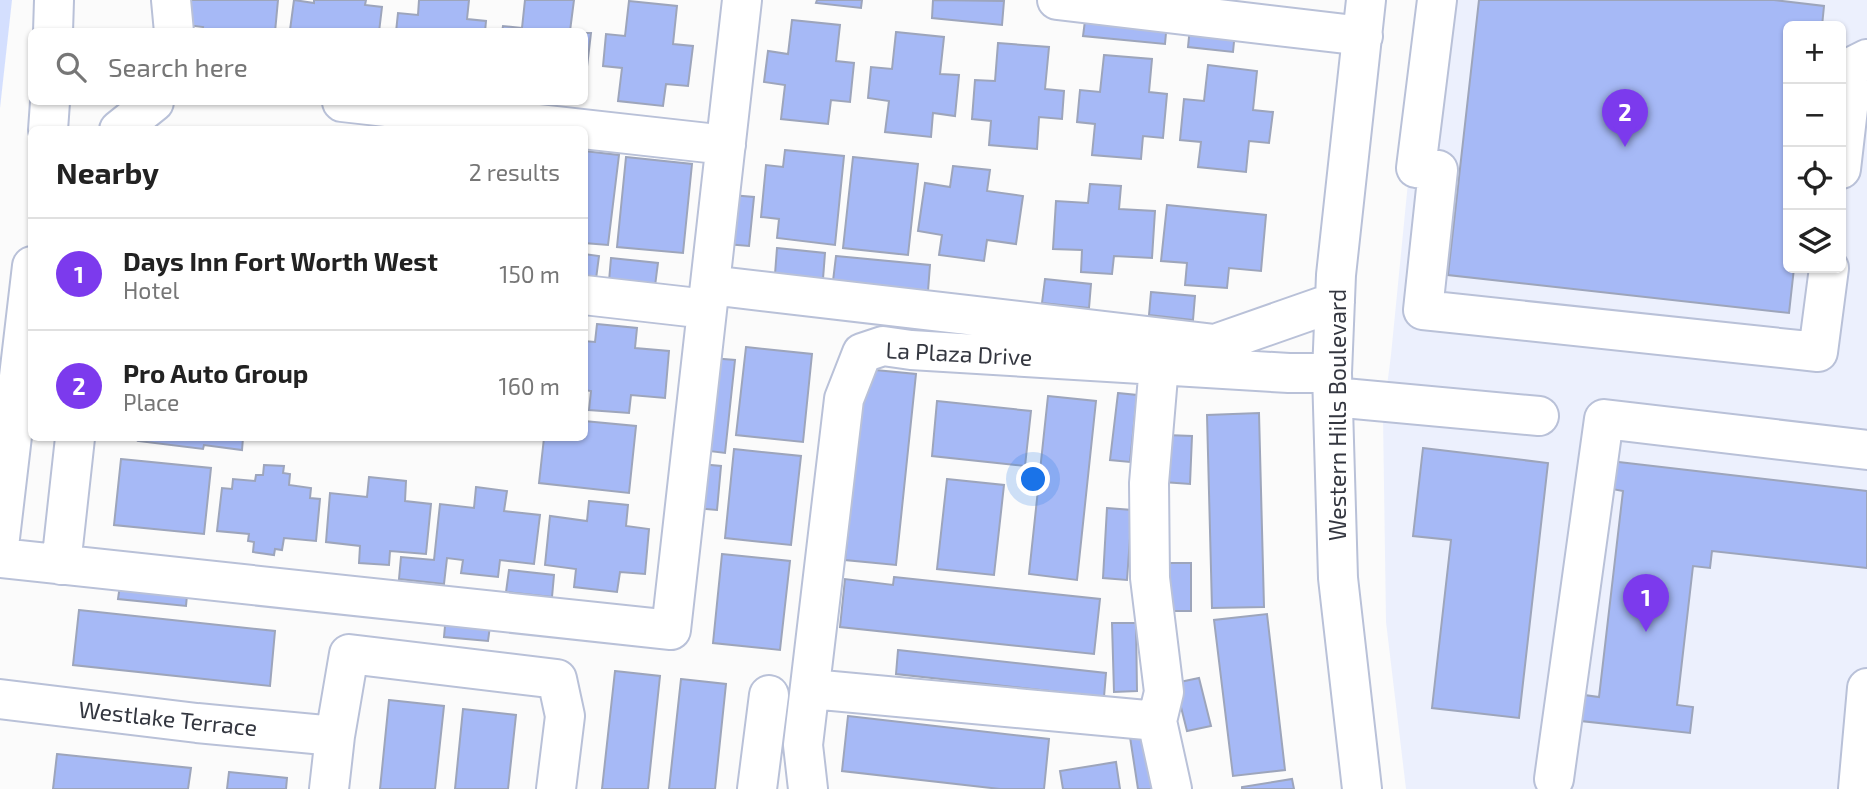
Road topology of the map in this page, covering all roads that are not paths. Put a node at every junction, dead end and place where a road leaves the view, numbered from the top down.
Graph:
1 (54, 0) edge
2 (172, 0) edge
3 (742, 0) edge
4 (1057, 0) edge
5 (1437, 0) edge
6 (1365, 18) edge
7 (52, 28) edge
8 (174, 28) edge
9 (1867, 59) edge
10 (50, 105) edge
11 (150, 105) edge
12 (369, 105) edge
13 (48, 126) edge
14 (124, 126) edge
15 (556, 126) edge
16 (588, 130) edge
17 (726, 145) junction
18 (1844, 147) edge
19 (1828, 273) edge
20 (20, 276) edge
21 (588, 295) edge
22 (709, 297) junction
23 (1335, 302) junction
24 (1159, 365) junction
25 (1332, 385) junction
26 (24, 395) edge
27 (1539, 416) dead end
28 (75, 441) edge
29 (1867, 450) edge
30 (0, 538) edge
31 (0, 558) edge
32 (61, 565) junction
33 (1867, 688) edge
34 (811, 689) junction
35 (769, 695) dead end
36 (0, 699) edge
37 (1157, 721) junction
38 (335, 736) junction
39 (1553, 779) dead end
40 (329, 789) edge
41 (555, 789) edge
42 (757, 789) edge
43 (808, 789) edge
44 (1172, 789) edge
45 (1362, 789) edge
46 (1858, 789) edge

1 - 7 street
2 - 8 street
3 - 17 street
4 - 6 street
5 - 19 street
6 - 23 street, Western Hills Boulevard
9 - 18 street
10 - 13 street
11 - 14 street
12 - 15 street
16 - 17 street
17 - 22 street
20 - 26 street
21 - 22 street
22 - 23 street
22 - 32 street
23 - 25 street, Western Hills Boulevard
24 - 25 street, La Plaza Drive
24 - 34 street, La Plaza Drive
24 - 37 street
25 - 27 street, La Plaza Drive
25 - 45 street, Western Hills Boulevard
26 - 30 street
28 - 32 street
29 - 39 street
31 - 32 street
33 - 46 street
34 - 37 street
34 - 43 street, La Plaza Drive
35 - 42 street
36 - 38 street, Westlake Terrace
37 - 44 street
38 - 40 street
38 - 41 street

